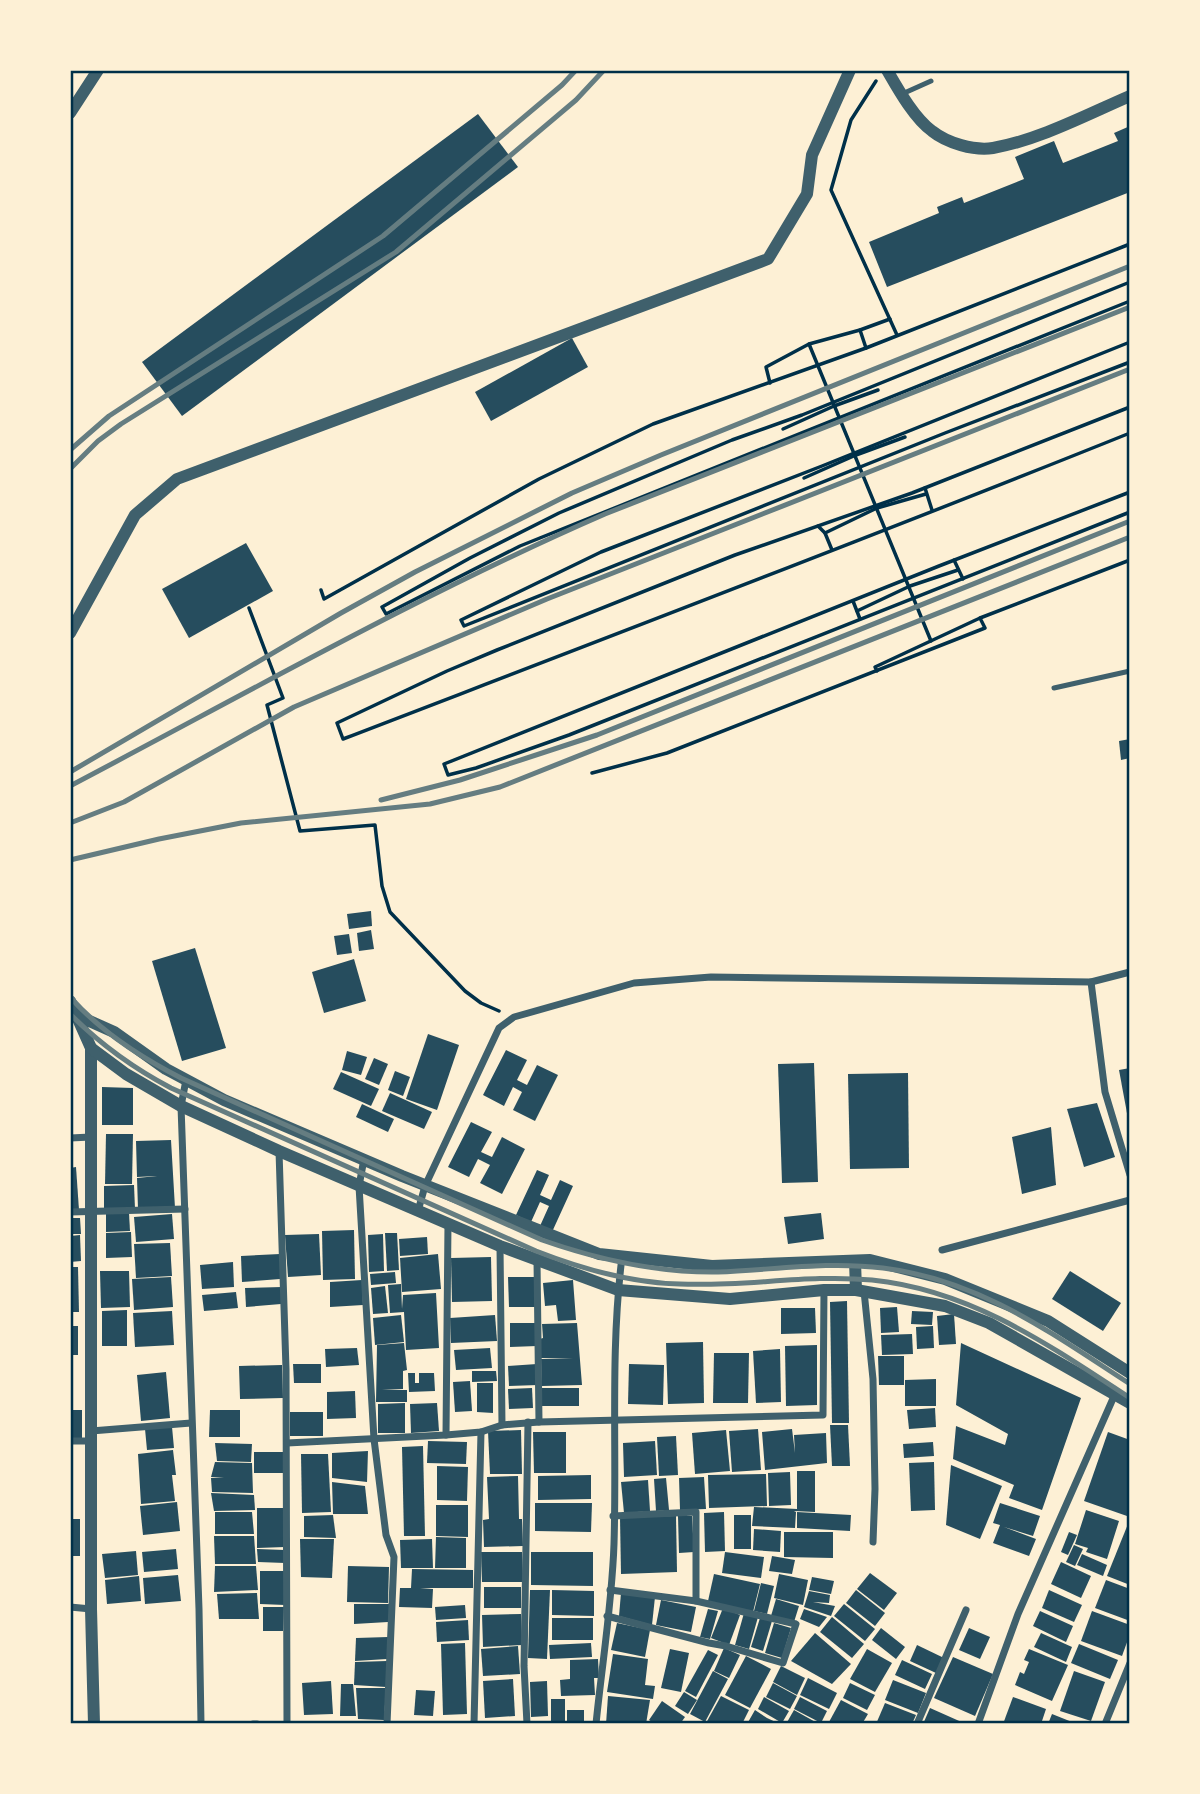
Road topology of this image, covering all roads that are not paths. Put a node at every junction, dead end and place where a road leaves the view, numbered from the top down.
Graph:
1 (98, 70) edge
2 (850, 70) edge
3 (887, 70) edge
4 (931, 81) dead end
5 (901, 95) junction
6 (1130, 96) edge
7 (70, 113) edge
8 (70, 633) edge
9 (1130, 671) edge
10 (1054, 688) dead end
11 (1130, 972) edge
12 (1091, 982) junction
13 (70, 1002) edge
14 (76, 1015) junction
15 (91, 1048) junction
16 (186, 1080) junction
17 (181, 1106) junction
18 (91, 1137) junction
19 (70, 1138) edge
20 (279, 1151) junction
21 (364, 1159) junction
22 (1130, 1175) edge
23 (359, 1186) junction
24 (425, 1186) junction
25 (1130, 1200) edge
26 (185, 1209) junction
27 (418, 1211) junction
28 (70, 1212) edge
29 (91, 1212) junction
30 (448, 1223) junction
31 (500, 1246) junction
32 (942, 1250) dead end
33 (622, 1257) junction
34 (537, 1260) junction
35 (855, 1261) junction
36 (950, 1281) junction
37 (618, 1290) junction
38 (824, 1290) junction
39 (860, 1290) junction
40 (945, 1306) junction
41 (1130, 1373) edge
42 (1115, 1394) junction
43 (1130, 1404) edge
44 (614, 1418) junction
45 (539, 1422) junction
46 (191, 1423) junction
47 (528, 1423) junction
48 (502, 1425) junction
49 (481, 1432) junction
50 (91, 1436) junction
51 (446, 1436) junction
52 (374, 1439) junction
53 (70, 1441) edge
54 (287, 1443) junction
55 (613, 1516) junction
56 (873, 1542) dead end
57 (610, 1590) junction
58 (696, 1601) junction
59 (70, 1607) edge
60 (91, 1609) junction
61 (965, 1610) dead end
62 (607, 1616) junction
63 (1130, 1663) edge
64 (94, 1724) edge
65 (201, 1724) edge
66 (287, 1724) edge
67 (387, 1724) edge
68 (474, 1724) edge
69 (527, 1724) edge
70 (596, 1724) edge
71 (917, 1724) edge
72 (978, 1724) edge
73 (1105, 1724) edge

1 - 7 street
2 - 8 street
3 - 5 street
4 - 5 lane
5 - 6 street
9 - 10 lane
11 - 12 street
12 - 22 street
12 - 24 street
13 - 14 street
14 - 15 street
14 - 16 street
15 - 17 street
15 - 18 street
16 - 17 street
16 - 21 street
17 - 20 street
17 - 26 street
18 - 19 street
18 - 29 street
20 - 23 street
20 - 54 street
21 - 23 street
21 - 24 street
23 - 27 street
23 - 52 street
24 - 27 street
24 - 33 street
25 - 32 street
26 - 29 street
26 - 46 street
27 - 30 street
28 - 29 street
29 - 50 street
30 - 31 street
30 - 51 street
31 - 34 street
31 - 48 street
33 - 35 street
33 - 37 street
34 - 37 street
34 - 45 street
35 - 36 street
35 - 39 street
36 - 40 street
36 - 41 street
37 - 38 street
37 - 44 street
38 - 39 street
38 - 44 street
39 - 40 street
39 - 56 street
40 - 42 street
42 - 43 street
42 - 72 street
44 - 45 street
44 - 55 street
45 - 47 street
46 - 50 street
46 - 65 street
47 - 48 street
47 - 69 street
48 - 49 street
49 - 51 street
49 - 68 street
50 - 53 street
50 - 60 street
51 - 52 street
52 - 54 street
52 - 67 street
54 - 66 street
55 - 57 street
55 - 58 street
57 - 58 street
57 - 62 street
58 - 62 street
59 - 60 street
60 - 64 street
61 - 71 street
62 - 70 street
63 - 73 street

